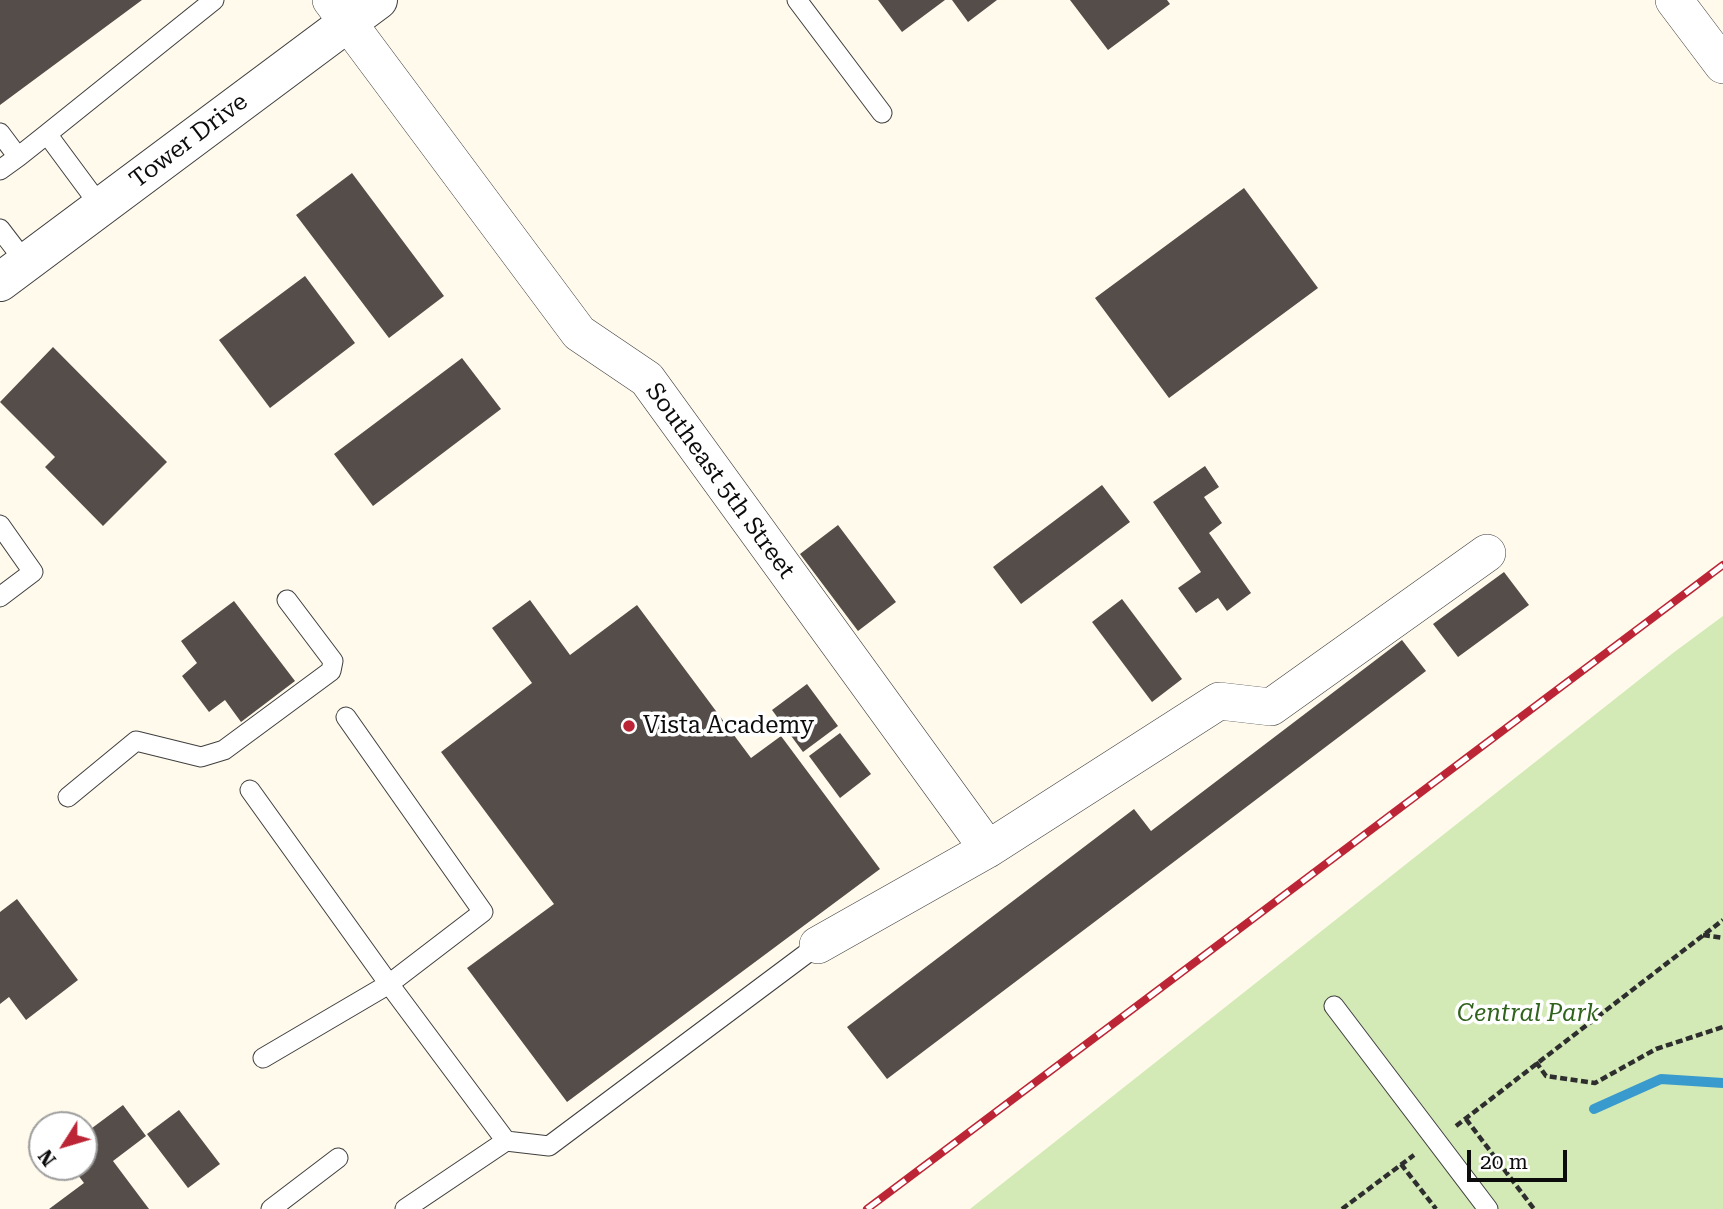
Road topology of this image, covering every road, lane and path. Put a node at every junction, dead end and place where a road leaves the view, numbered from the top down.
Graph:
1 (214, 0) edge
2 (378, 0) edge
3 (797, 0) edge
4 (1674, 0) edge
5 (339, 11) edge
6 (1723, 65) edge
7 (882, 113) dead end
8 (0, 133) edge
9 (47, 134) junction
10 (18, 157) junction
11 (0, 170) edge
12 (101, 207) junction
13 (0, 229) edge
14 (13, 272) edge
15 (0, 525) edge
16 (1487, 553) dead end
17 (0, 597) edge
18 (288, 600) dead end
19 (346, 717) dead end
20 (250, 790) dead end
21 (68, 797) dead end
22 (988, 849) junction
23 (1723, 920) edge
24 (1703, 935) junction
25 (1723, 937) edge
26 (818, 945) joint
27 (388, 984) junction
28 (1335, 1006) dead end
29 (1723, 1027) edge
30 (263, 1058) dead end
31 (1536, 1062) junction
32 (1466, 1119) junction
33 (1436, 1139) junction
34 (506, 1141) junction
35 (338, 1158) dead end
36 (1402, 1164) junction
37 (271, 1209) edge
38 (405, 1209) edge
39 (1342, 1209) edge
40 (1436, 1209) edge
41 (1488, 1209) edge
42 (1534, 1209) edge

1 - 9 lane
2 - 5 street, Tower Drive
3 - 7 lane
4 - 6 street
5 - 12 street, Tower Drive
5 - 22 street, Southeast 5th Street
8 - 10 lane
9 - 10 lane
9 - 12 lane
10 - 11 lane
12 - 14 street, Tower Drive
13 - 14 lane
15 - 17 lane
16 - 22 street
18 - 21 lane
19 - 27 lane
20 - 27 lane
22 - 26 street
23 - 24 path
24 - 25 path
24 - 31 path
26 - 34 lane
27 - 30 lane
27 - 34 lane
28 - 33 lane
29 - 31 path
31 - 32 path
32 - 33 path
32 - 42 path
33 - 36 path
33 - 41 lane
34 - 38 lane
35 - 37 lane
36 - 39 path
36 - 40 path

